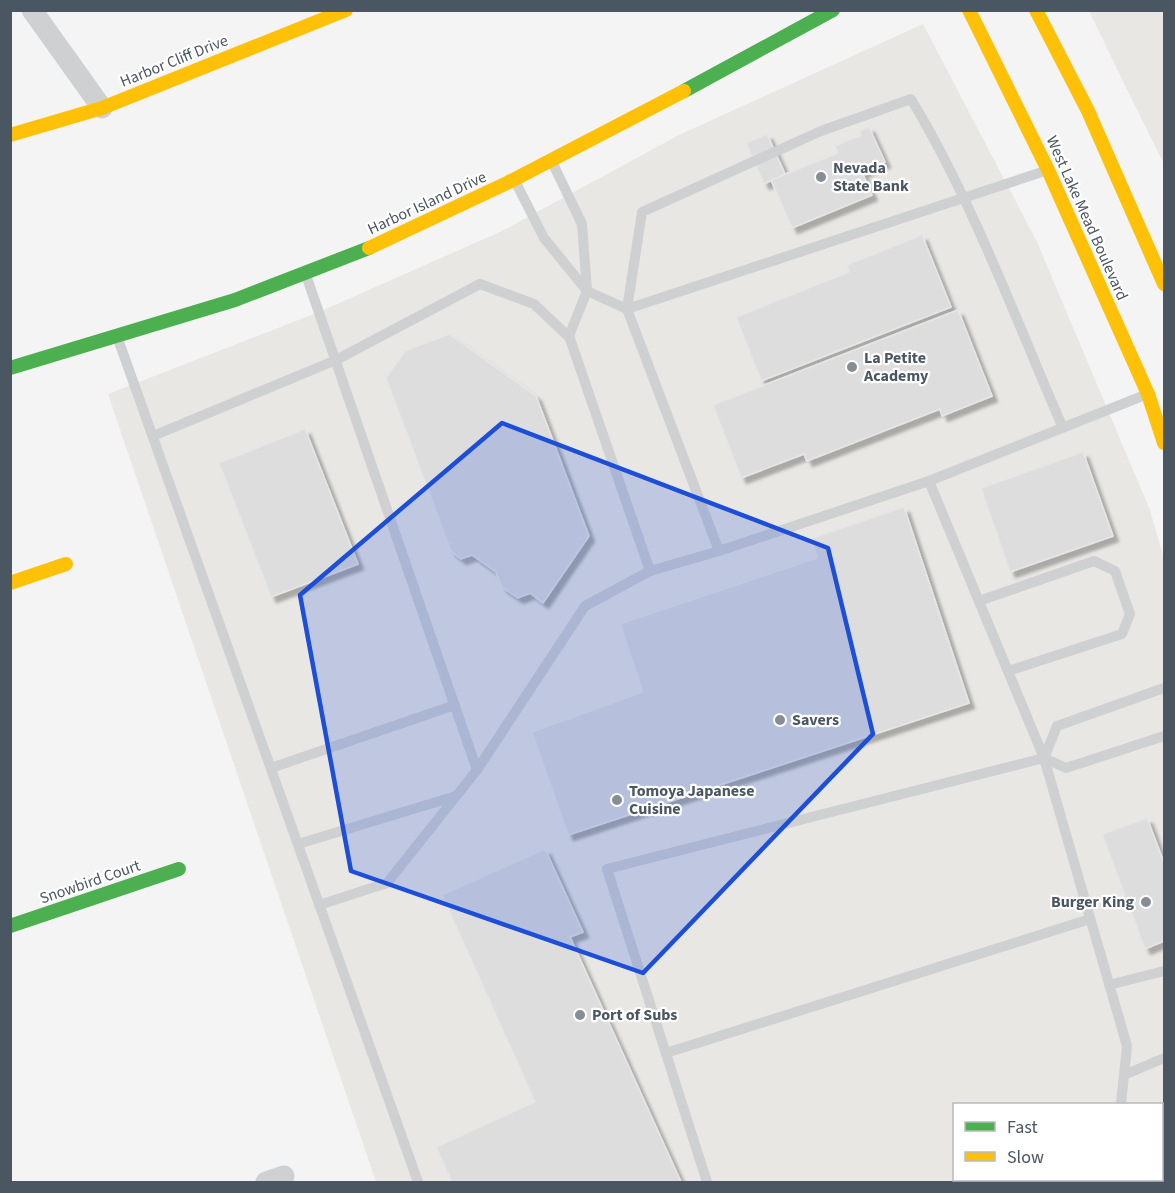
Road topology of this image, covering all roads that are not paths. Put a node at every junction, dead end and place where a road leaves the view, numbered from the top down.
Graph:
1 (32, 10) edge
2 (346, 10) edge
3 (833, 10) edge
4 (969, 10) edge
5 (1036, 10) edge
6 (102, 108) junction
7 (10, 135) edge
8 (552, 162) junction
9 (1048, 170) junction
10 (514, 180) junction
11 (963, 199) junction
12 (306, 274) junction
13 (1164, 284) edge
14 (587, 291) junction
15 (627, 309) junction
16 (117, 336) junction
17 (570, 338) junction
18 (336, 360) junction
19 (10, 368) edge
20 (1148, 394) junction
21 (1063, 428) junction
22 (153, 436) junction
23 (1164, 443) edge
24 (929, 481) junction
25 (719, 551) junction
26 (66, 564) dead end
27 (650, 572) junction
28 (10, 583) edge
29 (979, 601) junction
30 (1008, 671) junction
31 (1164, 688) edge
32 (455, 705) junction
33 (1163, 740) edge
34 (1044, 758) junction
35 (271, 768) junction
36 (477, 770) junction
37 (456, 796) junction
38 (298, 844) junction
39 (179, 869) dead end
40 (319, 905) junction
41 (1090, 919) junction
42 (10, 926) edge
43 (1164, 971) edge
44 (1109, 985) junction
45 (666, 1053) junction
46 (1164, 1058) edge
47 (1124, 1075) junction
48 (1121, 1103) edge
49 (418, 1182) edge
50 (707, 1182) edge

1 - 6 street
2 - 6 street, Harbor Cliff Drive
3 - 8 street, Harbor Island Drive
4 - 9 street, West Lake Mead Boulevard
5 - 13 street
6 - 7 street, Harbor Cliff Drive
8 - 10 street, Harbor Island Drive
8 - 14 lane
9 - 11 lane
9 - 20 street, West Lake Mead Boulevard
10 - 12 street, Harbor Island Drive
10 - 14 lane
11 - 15 lane
11 - 15 lane
11 - 21 lane
12 - 16 street, Harbor Island Drive
12 - 18 lane
14 - 15 lane
14 - 17 lane
15 - 25 lane
16 - 19 street, Harbor Island Drive
16 - 22 lane
17 - 18 lane
17 - 27 lane
18 - 22 lane
18 - 32 lane
20 - 21 lane
20 - 23 street, West Lake Mead Boulevard
21 - 24 lane
22 - 35 lane
24 - 25 lane
24 - 29 lane
25 - 27 lane
26 - 28 street
27 - 36 lane
29 - 30 lane
29 - 30 lane
30 - 34 lane
31 - 34 lane
32 - 35 lane
32 - 36 lane
33 - 34 lane
34 - 41 lane
34 - 45 lane
35 - 38 lane
36 - 37 lane
37 - 38 lane
37 - 40 lane
38 - 40 lane
39 - 42 street, Snowbird Court
40 - 49 lane
41 - 44 lane
41 - 45 lane
43 - 44 lane
44 - 47 lane
45 - 50 lane
46 - 47 lane
47 - 48 lane

